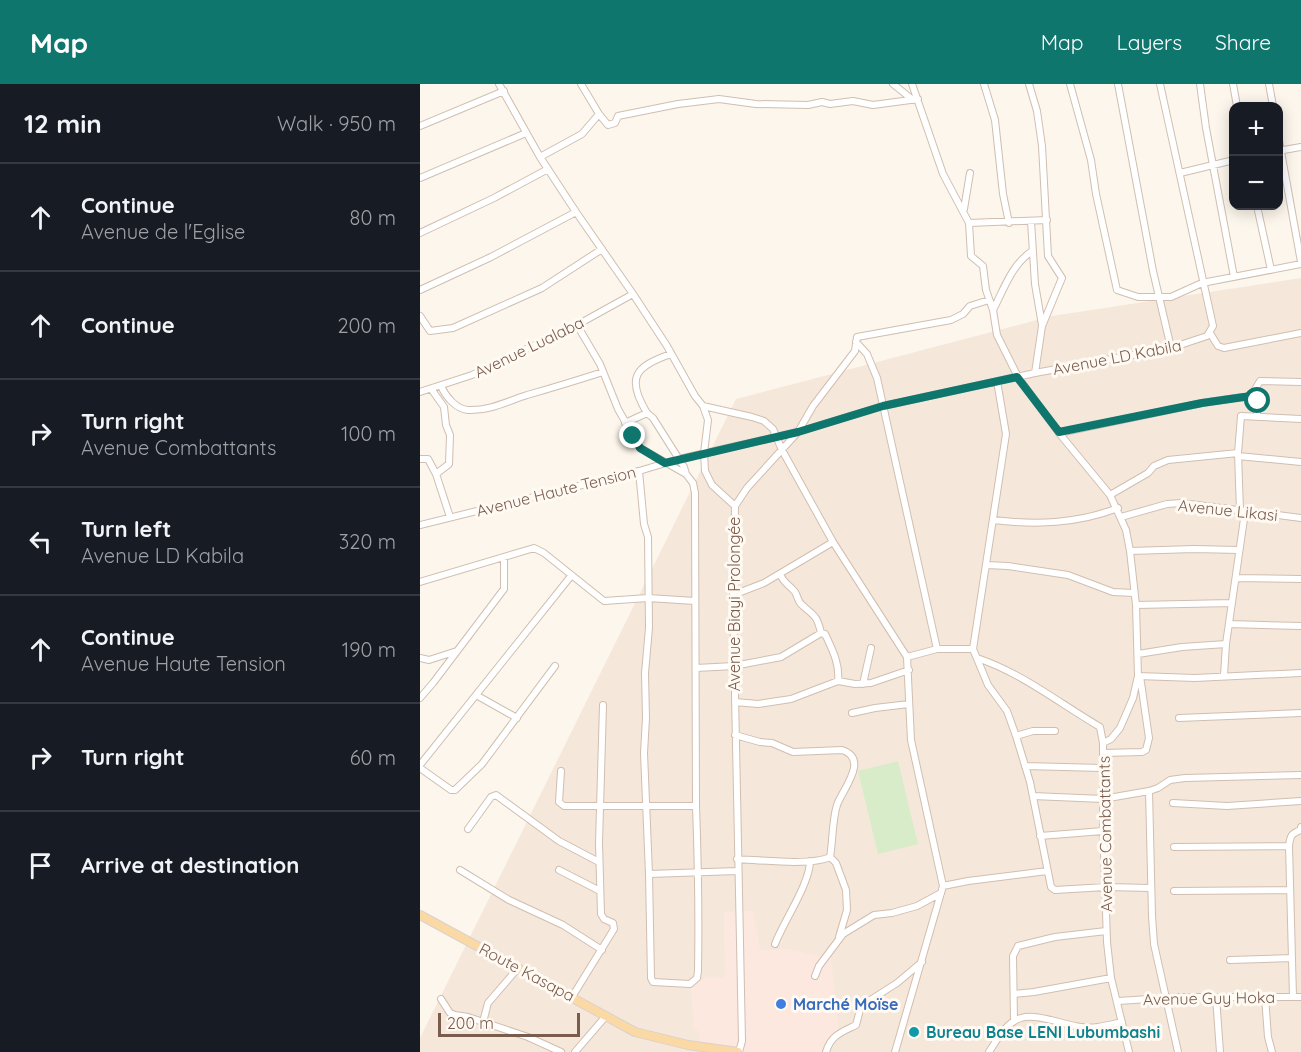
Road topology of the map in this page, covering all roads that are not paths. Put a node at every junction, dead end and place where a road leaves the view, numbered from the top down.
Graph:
1 (499, 84) edge
2 (581, 84) edge
3 (893, 84) edge
4 (912, 84) edge
5 (984, 84) edge
6 (1029, 84) edge
7 (1070, 84) edge
8 (1118, 84) edge
9 (1160, 84) edge
10 (1200, 84) edge
11 (1233, 84) edge
12 (1269, 84) edge
13 (504, 91) junction
14 (915, 99) junction
15 (1236, 102) edge
16 (1272, 102) edge
17 (599, 114) junction
18 (420, 126) edge
19 (526, 134) junction
20 (1301, 147) edge
21 (1283, 150) edge
22 (1281, 156) edge
23 (540, 157) junction
24 (1229, 161) edge
25 (1214, 165) junction
26 (548, 169) junction
27 (970, 173) dead end
28 (1180, 173) junction
29 (420, 178) edge
30 (963, 209) junction
31 (1258, 210) edge
32 (576, 212) junction
33 (1047, 220) junction
34 (1031, 221) junction
35 (969, 223) junction
36 (1009, 223) junction
37 (420, 233) edge
38 (602, 249) junction
39 (1032, 251) junction
40 (1301, 263) edge
41 (1271, 270) junction
42 (1234, 277) junction
43 (1202, 283) junction
44 (420, 290) edge
45 (633, 294) junction
46 (1160, 298) junction
47 (990, 300) junction
48 (993, 310) junction
49 (420, 316) edge
50 (577, 325) junction
51 (1042, 326) junction
52 (1210, 333) junction
53 (1301, 333) edge
54 (856, 340) junction
55 (1171, 348) junction
56 (671, 354) junction
57 (603, 372) junction
58 (1035, 373) junction
59 (1017, 377) junction
60 (998, 381) junction
61 (1301, 382) edge
62 (441, 386) junction
63 (432, 390) junction
64 (420, 392) edge
65 (1251, 396) junction
66 (703, 406) junction
67 (883, 406) junction
68 (647, 413) junction
69 (1257, 416) junction
70 (1301, 419) edge
71 (625, 423) junction
72 (798, 432) junction
73 (1059, 432) junction
74 (777, 437) junction
75 (782, 450) junction
76 (704, 453) junction
77 (1238, 454) junction
78 (420, 459) edge
79 (679, 459) junction
80 (1301, 462) edge
81 (665, 463) junction
82 (639, 471) junction
83 (436, 474) junction
84 (686, 474) junction
85 (1110, 495) junction
86 (735, 506) junction
87 (1118, 508) junction
88 (1242, 511) junction
89 (450, 517) junction
90 (1121, 518) junction
91 (1301, 518) edge
92 (993, 520) junction
93 (420, 525) edge
94 (833, 542) junction
95 (1239, 550) junction
96 (1131, 551) junction
97 (504, 558) junction
98 (986, 565) junction
99 (780, 574) junction
100 (571, 576) junction
101 (1236, 578) junction
102 (1301, 579) edge
103 (420, 582) edge
104 (1134, 593) junction
105 (733, 595) junction
106 (648, 598) junction
107 (695, 601) junction
108 (1232, 603) junction
109 (1136, 605) junction
110 (1229, 624) junction
111 (1301, 626) edge
112 (821, 633) junction
113 (1226, 644) junction
114 (871, 648) dead end
115 (938, 649) junction
116 (973, 649) junction
117 (459, 650) junction
118 (1138, 654) junction
119 (907, 657) junction
120 (420, 658) edge
121 (977, 658) junction
122 (555, 666) dead end
123 (734, 666) junction
124 (696, 668) junction
125 (909, 670) junction
126 (1301, 673) edge
127 (1224, 675) junction
128 (1139, 676) junction
129 (838, 681) junction
130 (863, 684) junction
131 (476, 695) junction
132 (420, 698) edge
133 (735, 702) junction
134 (909, 704) junction
135 (603, 705) dead end
136 (852, 713) dead end
137 (1301, 713) edge
138 (517, 718) junction
139 (1179, 718) dead end
140 (1055, 731) dead end
141 (735, 735) junction
142 (1016, 736) junction
143 (1103, 743) junction
144 (1103, 753) junction
145 (420, 766) edge
146 (1025, 766) junction
147 (1102, 768) junction
148 (561, 771) dead end
149 (1301, 775) edge
150 (1149, 791) junction
151 (1033, 796) junction
152 (1103, 799) junction
153 (1301, 801) edge
154 (1173, 803) dead end
155 (600, 806) junction
156 (696, 806) junction
157 (648, 807) junction
158 (1301, 827) edge
159 (468, 829) dead end
160 (1103, 831) junction
161 (1040, 836) junction
162 (1289, 846) junction
163 (1174, 847) dead end
164 (830, 857) junction
165 (737, 859) junction
166 (810, 861) junction
167 (599, 862) junction
168 (460, 870) dead end
169 (559, 870) dead end
170 (698, 871) junction
171 (737, 871) junction
172 (1047, 871) junction
173 (649, 874) junction
174 (1106, 887) junction
175 (1151, 888) junction
176 (942, 890) junction
177 (1290, 890) junction
178 (600, 891) junction
179 (1174, 891) dead end
180 (1291, 911) junction
181 (1301, 911) edge
182 (420, 915) edge
183 (1106, 931) junction
184 (839, 937) junction
185 (775, 944) dead end
186 (602, 950) junction
187 (1292, 958) junction
188 (1230, 960) dead end
189 (922, 961) junction
190 (518, 968) junction
191 (814, 976) dead end
192 (1112, 978) junction
193 (1014, 994) junction
194 (1293, 996) junction
195 (572, 997) junction
196 (1165, 997) junction
197 (1216, 997) junction
198 (1264, 997) junction
199 (1301, 997) edge
200 (441, 999) dead end
201 (1118, 1001) junction
202 (606, 1016) junction
203 (483, 1022) junction
204 (1014, 1022) junction
205 (1122, 1022) junction
206 (996, 1049) edge
207 (561, 1052) edge
208 (575, 1052) edge
209 (738, 1052) edge
210 (826, 1052) edge
211 (895, 1052) edge
212 (989, 1052) edge
213 (1129, 1052) edge
214 (1178, 1052) edge
215 (1220, 1052) edge
216 (1272, 1052) edge

1 - 13 street, Avenue Biayi Prolongée
2 - 17 street
3 - 14 street
4 - 14 street
5 - 36 street
6 - 33 street
7 - 46 street
8 - 46 street
9 - 28 street
10 - 25 street
11 - 15 street
12 - 16 street
13 - 18 street
13 - 19 street, Avenue Biayi Prolongée
14 - 17 street
14 - 30 street
17 - 23 street
19 - 23 street, Avenue Biayi Prolongée
19 - 29 street
20 - 21 street
22 - 40 street
23 - 26 street, Avenue Biayi Prolongée
24 - 25 street
25 - 28 street
25 - 42 street
26 - 32 street, Avenue Biayi Prolongée
26 - 37 street
27 - 30 street
28 - 43 street
30 - 35 street
31 - 41 street
32 - 38 street, Avenue Biayi Prolongée
32 - 44 street
33 - 34 street
33 - 51 street
34 - 36 street
34 - 39 street
35 - 36 street
35 - 47 street, Avenue Combattants
38 - 45 street, Avenue Biayi Prolongée
38 - 49 street
39 - 48 street
39 - 51 street
40 - 41 street
41 - 42 street
42 - 43 street
43 - 46 street
43 - 52 street
45 - 50 street, Avenue Lualaba
45 - 56 street, Avenue Biayi Prolongée
46 - 55 street
47 - 48 street, Avenue Combattants
47 - 54 street
48 - 59 street, Avenue Combattants
50 - 57 street
50 - 62 street, Avenue Lualaba
51 - 58 street
52 - 53 street
52 - 55 street, Avenue LD Kabila
54 - 67 street
54 - 72 street
55 - 58 street, Avenue LD Kabila
56 - 66 street, Avenue Biayi Prolongée
56 - 68 street
57 - 62 street
57 - 71 street
58 - 59 street, Avenue LD Kabila
59 - 60 street, Avenue LD Kabila
59 - 73 street, Avenue Combattants
60 - 67 street, Avenue LD Kabila
60 - 92 street
61 - 65 street
62 - 63 street, Avenue Lualaba
63 - 64 street, Avenue Lualaba
63 - 83 street
65 - 69 street
65 - 73 street
66 - 74 street
66 - 76 street, Avenue Biayi Prolongée
67 - 72 street, Avenue LD Kabila
67 - 115 street
68 - 71 street
68 - 79 street
69 - 70 street
69 - 77 street
71 - 81 street
72 - 74 street, Avenue Haute Tension
72 - 75 street
73 - 85 street, Avenue Combattants
74 - 75 street
74 - 76 street, Avenue Haute Tension
75 - 86 street
75 - 94 street
76 - 79 street, Avenue Haute Tension
76 - 86 street, Avenue Biayi Prolongée
77 - 80 street
77 - 85 street
77 - 88 street
78 - 83 street
79 - 81 street, Avenue Haute Tension
79 - 84 street
81 - 82 street, Avenue Haute Tension
81 - 84 street
82 - 89 street, Avenue Haute Tension
82 - 106 street
83 - 89 street
84 - 107 street
85 - 87 street, Avenue Combattants
86 - 105 street, Avenue Biayi Prolongée
87 - 90 street, Avenue Combattants
87 - 92 street
88 - 90 street, Avenue Likasi
88 - 91 street, Avenue Likasi
88 - 95 street
89 - 93 street, Avenue Haute Tension
90 - 96 street, Avenue Combattants
92 - 98 street
94 - 99 street
94 - 119 street
95 - 96 street
95 - 101 street
96 - 104 street, Avenue Combattants
97 - 100 street
97 - 103 street
97 - 117 street
98 - 104 street
98 - 116 street
99 - 105 street
99 - 112 street
100 - 106 street
100 - 131 street
101 - 102 street
101 - 108 street
104 - 109 street, Avenue Combattants
105 - 123 street, Avenue Biayi Prolongée
106 - 107 street
106 - 157 street
107 - 124 street
108 - 109 street
108 - 110 street
109 - 118 street, Avenue Combattants
110 - 111 street
110 - 113 street
112 - 123 street
112 - 129 street
113 - 118 street
113 - 127 street
114 - 130 street
115 - 116 street
115 - 119 street
116 - 121 street
117 - 120 street
117 - 132 street
118 - 128 street, Avenue Combattants
119 - 125 street
121 - 142 street
121 - 143 street
122 - 138 street
123 - 124 street
123 - 133 street, Avenue Biayi Prolongée
124 - 156 street
125 - 130 street
125 - 134 street
126 - 127 street
127 - 128 street
128 - 143 street, Avenue Combattants
128 - 144 street
129 - 130 street
129 - 133 street
131 - 138 street
131 - 145 street
133 - 141 street, Avenue Biayi Prolongée
134 - 136 street
134 - 176 street
135 - 155 street
137 - 139 street
138 - 145 street
140 - 142 street
141 - 164 street
141 - 165 street, Avenue Biayi Prolongée
142 - 146 street
143 - 144 street, Avenue Combattants
144 - 147 street, Avenue Combattants
146 - 147 street
146 - 151 street
147 - 152 street, Avenue Combattants
148 - 155 street
149 - 150 street
150 - 152 street
150 - 175 street
151 - 152 street
151 - 161 street
152 - 160 street, Avenue Combattants
153 - 154 street
155 - 157 street
155 - 167 street
156 - 157 street
156 - 170 street
157 - 173 street
158 - 162 street
159 - 167 street
160 - 161 street
160 - 174 street, Avenue Combattants
161 - 172 street
162 - 163 street
162 - 177 street
164 - 166 street
164 - 184 street
165 - 166 street
165 - 171 street, Avenue Biayi Prolongée
166 - 185 street
167 - 178 street
168 - 186 street
169 - 178 street
170 - 171 street
170 - 173 street
170 - 173 street
171 - 209 street, Avenue Biayi Prolongée
172 - 174 street
172 - 176 street
174 - 175 street
174 - 183 street, Avenue Combattants
175 - 196 street
176 - 184 street
176 - 189 street
177 - 179 street
177 - 180 street
178 - 186 street
180 - 181 street
180 - 187 street
182 - 190 main road, Route Kasapa
183 - 192 street, Avenue Combattants
183 - 193 street
184 - 191 street
186 - 195 street
187 - 188 street
187 - 194 street
189 - 210 street
189 - 211 street
190 - 195 main road, Route Kasapa
190 - 203 street
192 - 193 street
192 - 201 street, Avenue Combattants
193 - 204 street
194 - 198 street, Avenue Guy Hoka
194 - 199 street, Avenue Guy Hoka
195 - 202 main road, Route Kasapa
196 - 197 street, Avenue Guy Hoka
196 - 201 street, Avenue Guy Hoka
196 - 214 street
197 - 198 street, Avenue Guy Hoka
197 - 215 street
198 - 216 street
200 - 203 street
201 - 205 street, Avenue Combattants
202 - 208 street
202 - 209 main road, Route Kasapa
203 - 207 street
204 - 205 street
204 - 206 street
205 - 213 street, Avenue Combattants
206 - 212 street

